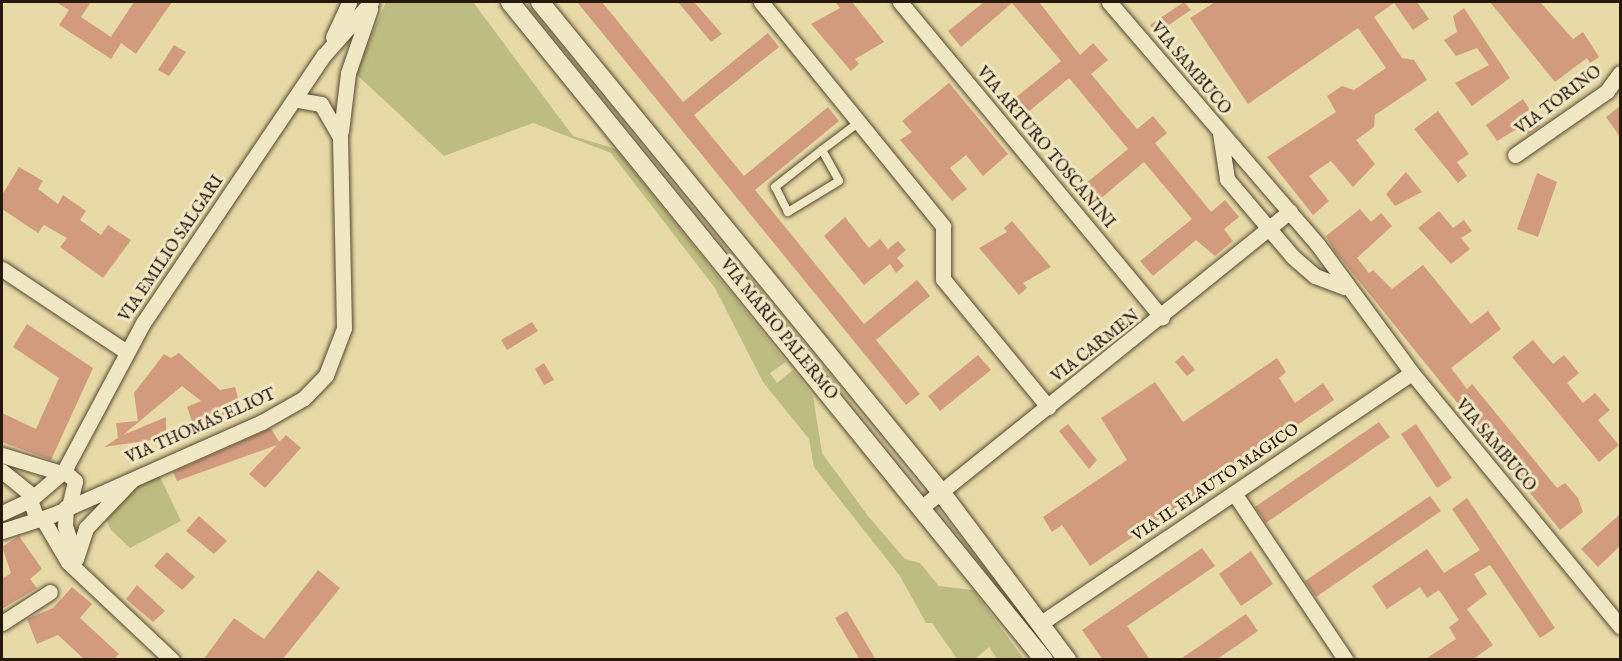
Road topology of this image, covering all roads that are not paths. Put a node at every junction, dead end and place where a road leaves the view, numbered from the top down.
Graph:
1 (349, 2) edge
2 (372, 2) edge
3 (510, 2) edge
4 (540, 2) edge
5 (761, 2) edge
6 (900, 2) edge
7 (1109, 2) edge
8 (324, 55) junction
9 (1620, 73) edge
10 (294, 99) junction
11 (858, 123) junction
12 (1220, 133) junction
13 (340, 137) junction
14 (822, 150) junction
15 (1515, 155) dead end
16 (1290, 211) junction
17 (1269, 228) junction
18 (2, 269) edge
19 (1344, 288) junction
20 (1162, 318) junction
21 (125, 351) junction
22 (1412, 374) junction
23 (1048, 407) junction
24 (2, 455) edge
25 (2, 471) edge
26 (61, 471) junction
27 (138, 474) junction
28 (76, 487) junction
29 (941, 492) junction
30 (1234, 493) junction
31 (90, 494) junction
32 (31, 498) junction
33 (68, 505) junction
34 (922, 507) junction
35 (2, 513) edge
36 (39, 517) junction
37 (2, 531) edge
38 (76, 559) junction
39 (83, 578) junction
40 (50, 592) dead end
41 (2, 623) edge
42 (1041, 623) junction
43 (1620, 627) edge
44 (172, 660) edge
45 (1044, 660) edge
46 (1067, 660) edge
47 (1346, 660) edge

1 - 8 street, VIA EMILIO SALGARI
2 - 8 street, VIA EMILIO SALGARI
2 - 13 street, VIA THOMAS ELIOT
3 - 34 street, VIA MARIO PALERMO
4 - 29 street, VIA MARIO PALERMO
5 - 11 street
6 - 20 street, VIA ARTURO TOSCANINI
7 - 12 street, VIA SAMBUCO
8 - 10 street, VIA EMILIO SALGARI
9 - 15 street, VIA TORINO
10 - 13 street, VIA THOMAS ELIOT
10 - 21 street, VIA EMILIO SALGARI
11 - 14 lane
11 - 23 street
12 - 16 street, VIA SAMBUCO
12 - 17 street, VIA SAMBUCO
13 - 27 street, VIA THOMAS ELIOT
14 - 14 lane
16 - 17 street, VIA CARMEN
16 - 19 street, VIA SAMBUCO
17 - 19 street, VIA SAMBUCO
17 - 20 street, VIA CARMEN
18 - 21 street
19 - 22 street, VIA SAMBUCO
20 - 23 street, VIA CARMEN
21 - 26 street, VIA EMILIO SALGARI
22 - 30 street, VIA IL FLAUTO MAGICO
22 - 43 street, VIA SAMBUCO
23 - 29 street, VIA CARMEN
24 - 26 street
25 - 32 street
26 - 28 street
26 - 32 street, VIA EMILIO SALGARI
27 - 31 street, VIA THOMAS ELIOT
27 - 38 street
28 - 31 street
28 - 33 street
29 - 34 street, VIA CARMEN
29 - 42 street, VIA MARIO PALERMO
30 - 42 street, VIA IL FLAUTO MAGICO
30 - 47 street
31 - 33 street, VIA THOMAS ELIOT
32 - 35 street, VIA EMILIO SALGARI
32 - 36 street
33 - 36 street, VIA THOMAS ELIOT
33 - 38 street
34 - 45 street, VIA MARIO PALERMO
36 - 37 street, VIA THOMAS ELIOT
36 - 39 street
38 - 39 street
39 - 44 street
40 - 41 street
42 - 46 street, VIA MARIO PALERMO

